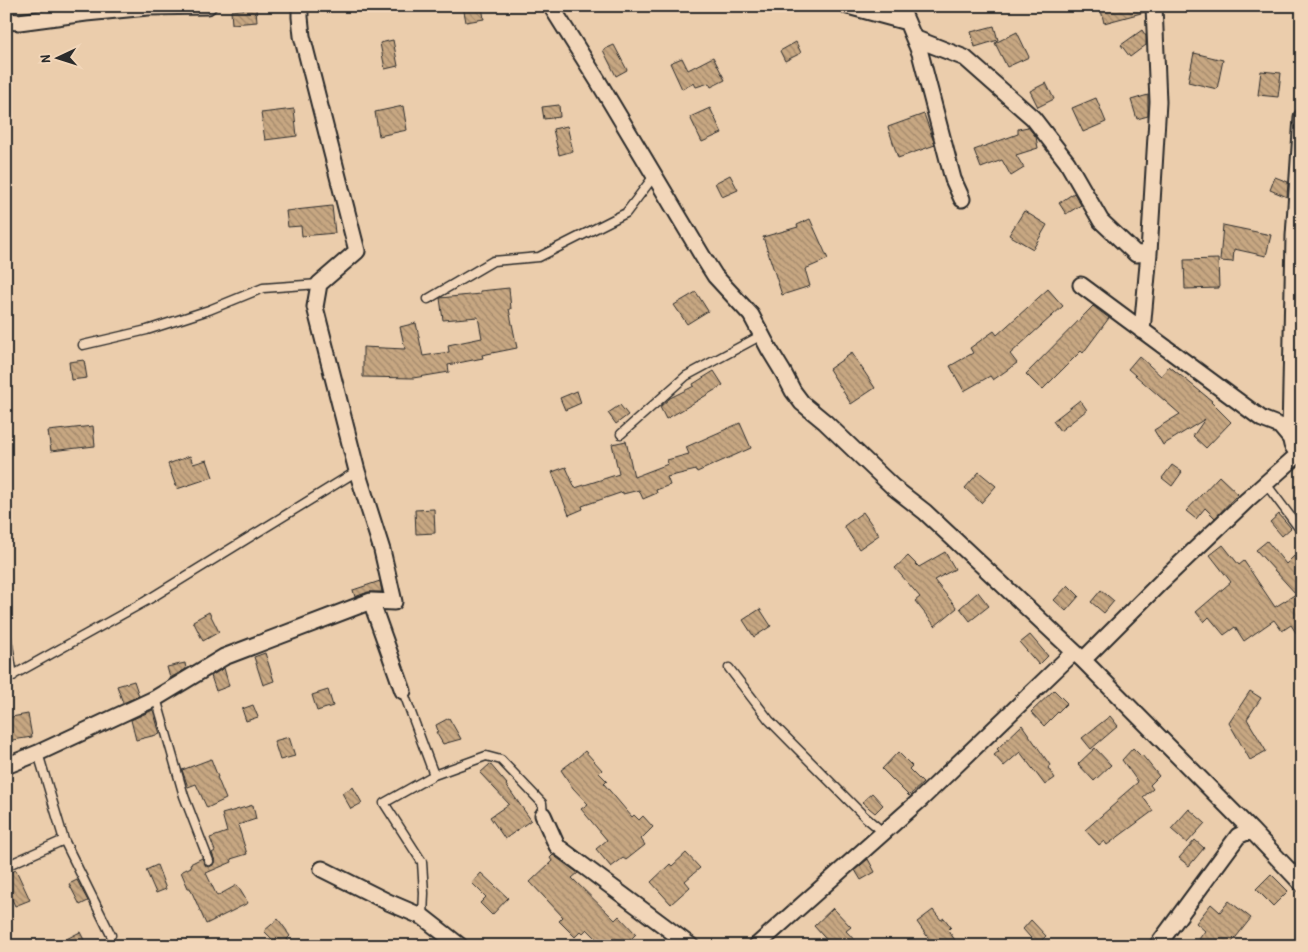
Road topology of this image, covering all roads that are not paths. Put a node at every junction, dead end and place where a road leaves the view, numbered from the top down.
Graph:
1 (208, 6) edge
2 (300, 6) edge
3 (551, 6) edge
4 (848, 6) edge
5 (900, 6) edge
6 (1154, 6) edge
7 (6, 21) edge
8 (907, 22) junction
9 (914, 38) junction
10 (1302, 117) edge
11 (654, 176) junction
12 (962, 199) dead end
13 (1149, 253) junction
14 (319, 284) junction
15 (1081, 285) dead end
16 (428, 299) dead end
17 (1142, 331) junction
18 (762, 335) junction
19 (83, 345) dead end
20 (621, 434) dead end
21 (1290, 438) junction
22 (1300, 453) edge
23 (357, 471) junction
24 (1266, 484) junction
25 (1302, 532) edge
26 (371, 601) junction
27 (6, 633) edge
28 (1078, 656) junction
29 (729, 668) dead end
30 (10, 677) edge
31 (403, 691) joint
32 (156, 698) junction
33 (38, 753) junction
34 (6, 766) edge
35 (434, 775) junction
36 (543, 815) joint
37 (1251, 830) junction
38 (883, 832) junction
39 (64, 840) junction
40 (209, 861) dead end
41 (6, 866) edge
42 (322, 869) dead end
43 (1302, 884) edge
44 (423, 917) junction
45 (111, 935) dead end
46 (460, 946) edge
47 (691, 946) edge
48 (756, 946) edge
49 (1157, 946) edge

1 - 7 street
2 - 14 street
3 - 11 street
4 - 8 street
5 - 8 street
6 - 13 street
8 - 9 street
9 - 12 street
9 - 13 street
10 - 21 street
11 - 16 lane
11 - 18 street
13 - 17 street
14 - 19 lane
14 - 23 street
15 - 17 street
17 - 21 street
18 - 20 lane
18 - 28 street
21 - 22 street
22 - 24 street
23 - 26 street
23 - 30 lane
24 - 25 lane
24 - 28 street
26 - 31 street
26 - 32 street
27 - 30 lane
28 - 37 street
28 - 38 street
29 - 38 lane
31 - 35 lane
32 - 33 street
32 - 40 lane
33 - 34 street
33 - 39 lane
35 - 36 lane
35 - 44 lane
36 - 47 street
37 - 43 street
37 - 49 street
38 - 48 street
39 - 41 lane
39 - 45 lane
42 - 44 street
44 - 46 street

